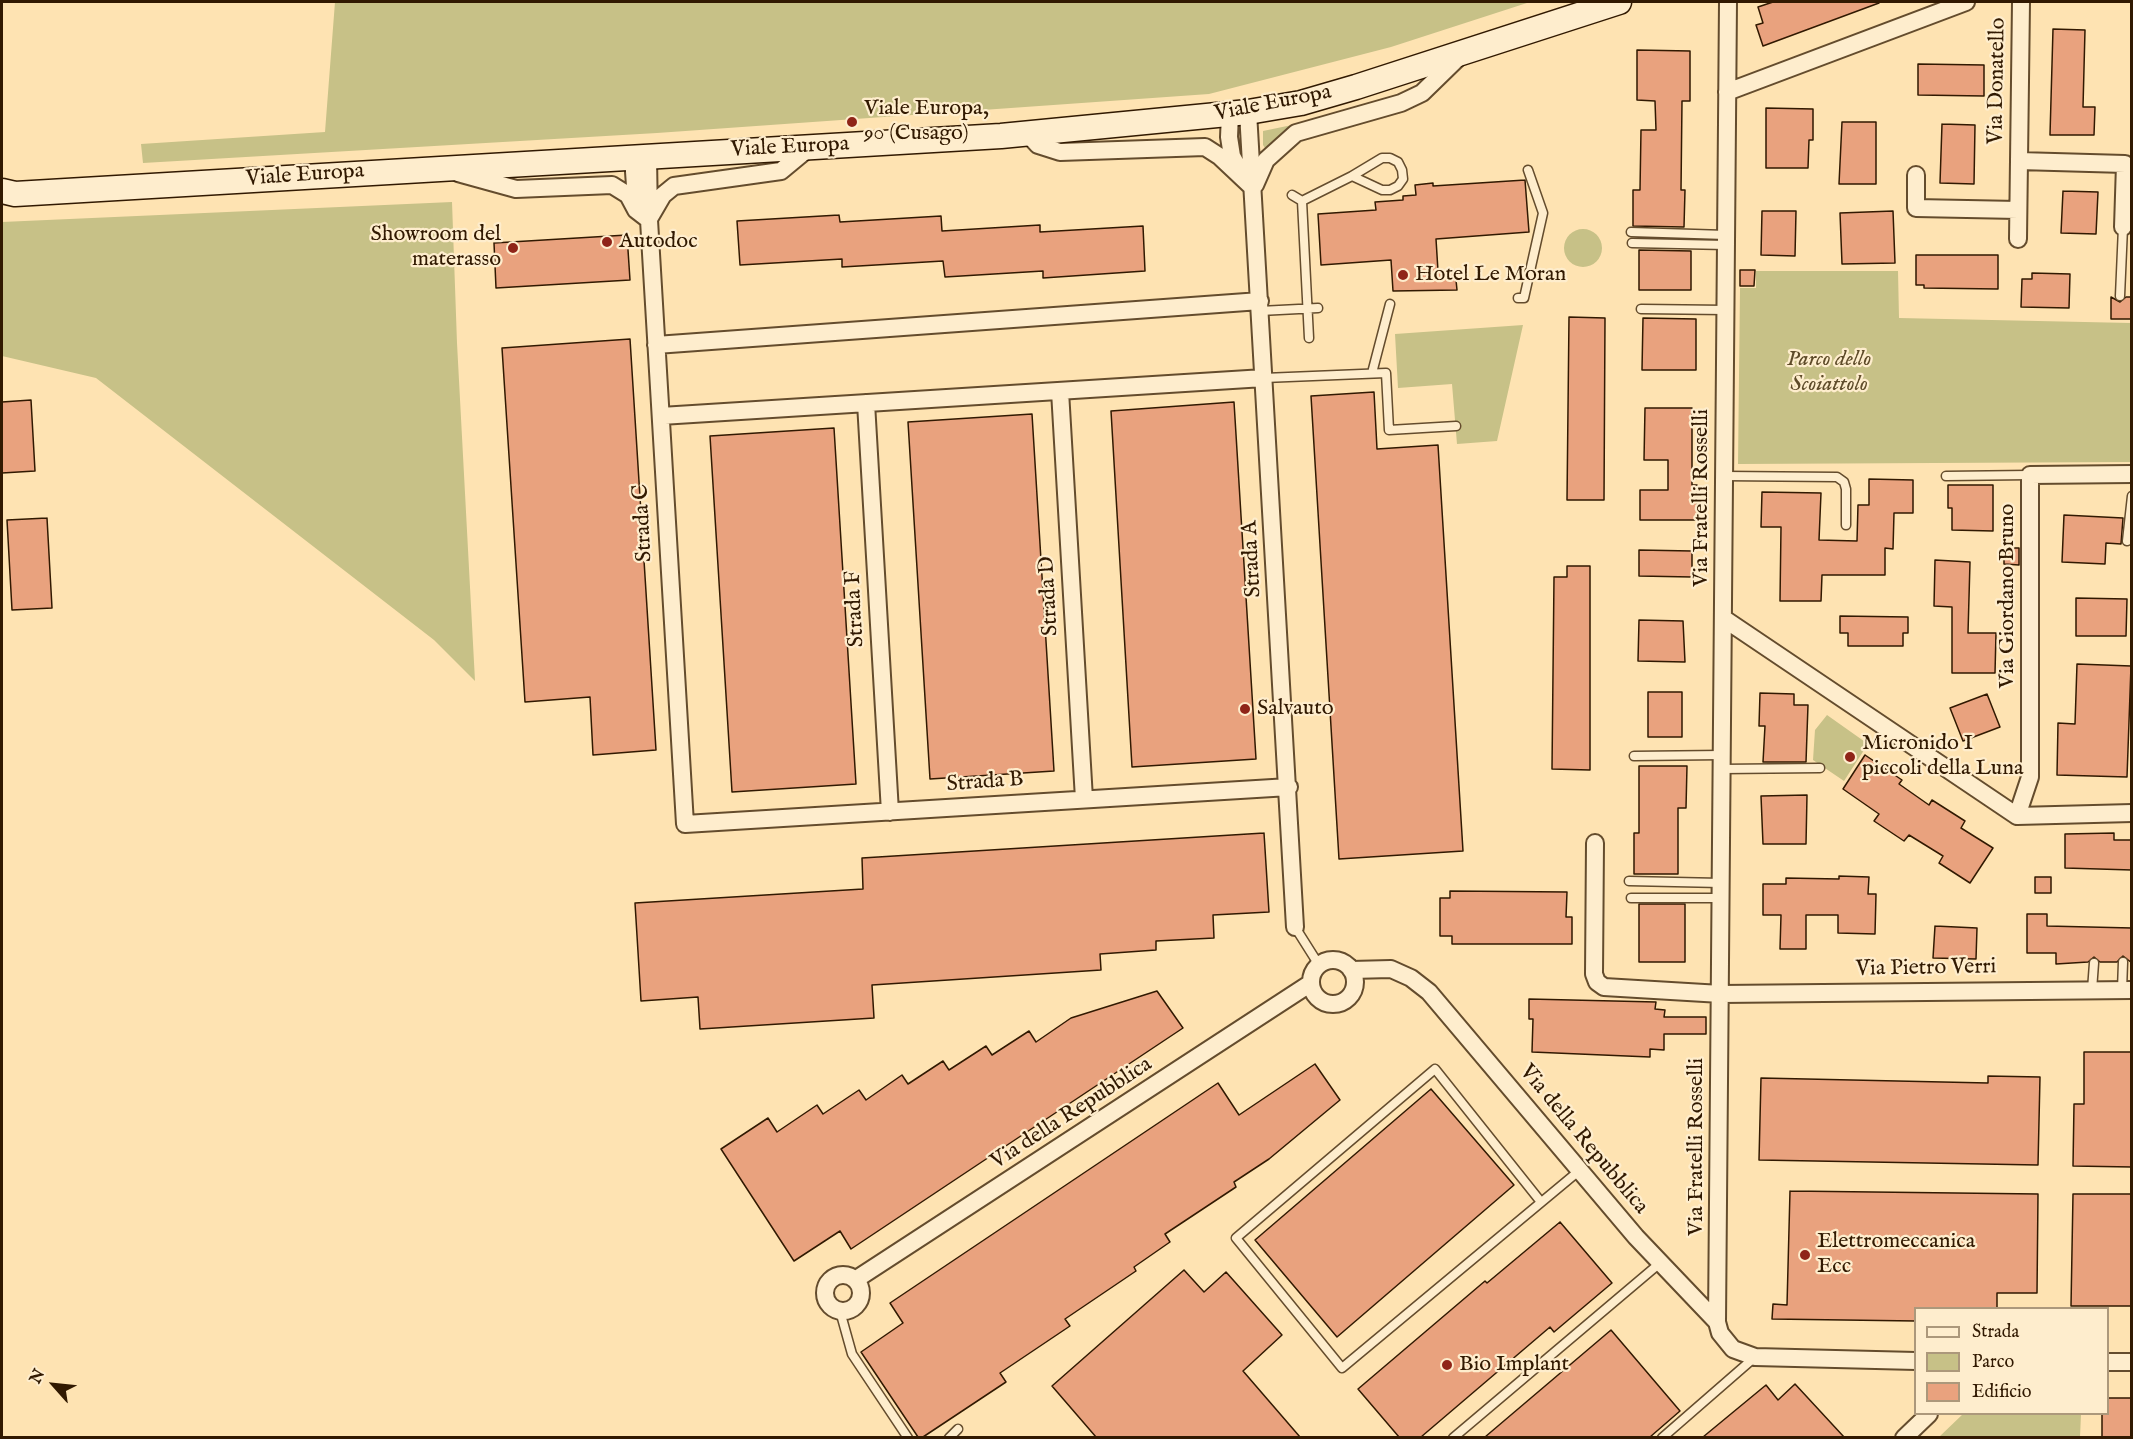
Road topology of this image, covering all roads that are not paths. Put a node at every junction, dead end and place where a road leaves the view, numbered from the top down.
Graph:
1 (1619, 2) edge
2 (1728, 2) edge
3 (1966, 2) edge
4 (2021, 2) edge
5 (1463, 54) junction
6 (1727, 92) junction
7 (1239, 113) junction
8 (1027, 133) junction
9 (810, 147) junction
10 (640, 157) junction
11 (2019, 161) junction
12 (439, 168) junction
13 (1528, 170) dead end
14 (1916, 175) dead end
15 (1352, 176) junction
16 (1253, 188) junction
17 (6, 195) edge
18 (1292, 195) dead end
19 (1302, 201) junction
20 (2018, 210) junction
21 (649, 220) junction
22 (2123, 227) joint
23 (1631, 232) dead end
24 (2018, 239) dead end
25 (1726, 240) junction
26 (1632, 243) dead end
27 (2120, 296) dead end
28 (1518, 297) dead end
29 (1390, 304) dead end
30 (1260, 306) junction
31 (1318, 308) dead end
32 (1308, 309) junction
33 (1641, 309) dead end
34 (1726, 310) junction
35 (1309, 338) dead end
36 (656, 345) junction
37 (1372, 373) junction
38 (1264, 378) junction
39 (1060, 391) junction
40 (866, 403) junction
41 (661, 416) junction
42 (1456, 426) dead end
43 (2132, 474) edge
44 (2030, 475) junction
45 (1724, 476) junction
46 (1946, 476) dead end
47 (2132, 496) edge
48 (1846, 525) dead end
49 (2127, 542) dead end
50 (1723, 618) junction
51 (1634, 756) dead end
52 (1722, 762) junction
53 (1820, 768) dead end
54 (1289, 787) junction
55 (1084, 800) junction
56 (890, 812) junction
57 (2132, 813) edge
58 (2017, 816) junction
59 (685, 824) joint
60 (1595, 843) dead end
61 (1629, 881) dead end
62 (1721, 890) junction
63 (1631, 898) dead end
64 (1295, 927) joint
65 (2123, 962) dead end
66 (2094, 963) dead end
67 (1319, 965) junction
68 (1351, 970) junction
69 (1311, 983) junction
70 (2092, 990) junction
71 (2127, 990) edge
72 (1720, 994) junction
73 (1580, 1170) junction
74 (1541, 1202) junction
75 (1660, 1263) junction
76 (855, 1280) junction
77 (840, 1311) junction
78 (1717, 1322) junction
79 (1755, 1357) junction
80 (1914, 1361) edge
81 (2109, 1362) edge
82 (2132, 1362) edge
83 (1927, 1415) edge
84 (958, 1429) dead end
85 (908, 1437) edge
86 (949, 1437) edge
87 (1453, 1437) edge
88 (1662, 1437) edge
89 (1904, 1437) edge

1 - 5 main road, Viale Europa
2 - 6 street, Via Fratelli Rosselli
3 - 6 street
4 - 11 street, Via Donatello
5 - 7 main road, Viale Europa
5 - 16 street, Strada A
6 - 25 street, Via Fratelli Rosselli
7 - 8 main road, Viale Europa
7 - 16 street, Strada A
8 - 9 main road, Viale Europa
8 - 16 street
9 - 10 main road, Viale Europa
9 - 21 street
10 - 12 main road, Viale Europa
10 - 21 street, Strada C
11 - 20 street, Via Donatello
11 - 22 street, Via Donatello
12 - 17 main road, Viale Europa
12 - 21 street
13 - 28 lane
14 - 20 street
15 - 15 lane
15 - 19 lane
16 - 30 street, Strada A
18 - 19 lane
19 - 32 lane
20 - 24 street, Via Donatello
21 - 36 street, Strada C
22 - 27 lane
23 - 25 lane
25 - 26 lane
25 - 34 street, Via Fratelli Rosselli
29 - 37 lane
30 - 32 lane
30 - 36 street
30 - 38 street, Strada A
31 - 32 lane
32 - 35 lane
33 - 34 lane
34 - 45 street, Via Fratelli Rosselli
36 - 41 street, Strada C
37 - 38 lane
37 - 42 lane
38 - 39 street
38 - 54 street, Strada A
39 - 40 street
39 - 55 street, Strada D
40 - 41 street
40 - 56 street, Strada F
41 - 59 street, Strada C
43 - 44 street, Via Giordano Bruno
44 - 46 lane
44 - 58 street, Via Giordano Bruno
45 - 48 lane
45 - 50 street, Via Fratelli Rosselli
47 - 49 lane
50 - 52 street, Via Fratelli Rosselli
50 - 58 street
51 - 52 lane
52 - 53 lane
52 - 62 street, Via Fratelli Rosselli
54 - 55 street, Strada B
54 - 64 street, Strada A
55 - 56 street, Strada B
56 - 59 street, Strada B
57 - 58 street
60 - 72 street
61 - 62 lane
62 - 63 lane
62 - 72 street, Via Fratelli Rosselli
64 - 67 lane
65 - 71 lane
66 - 70 lane
67 - 68 street
67 - 69 street
68 - 69 street
68 - 73 street, Via della Repubblica
69 - 76 street, Via della Repubblica
70 - 71 street, Via Pietro Verri
70 - 72 street, Via Pietro Verri
72 - 78 street, Via Fratelli Rosselli
73 - 74 lane
73 - 75 street, Via della Repubblica
74 - 74 lane
75 - 78 street, Via della Repubblica
75 - 87 lane
76 - 77 street
76 - 77 street
77 - 85 lane
78 - 79 street, Via della Repubblica
79 - 80 street
79 - 88 lane
81 - 82 street
83 - 89 street
84 - 86 lane

